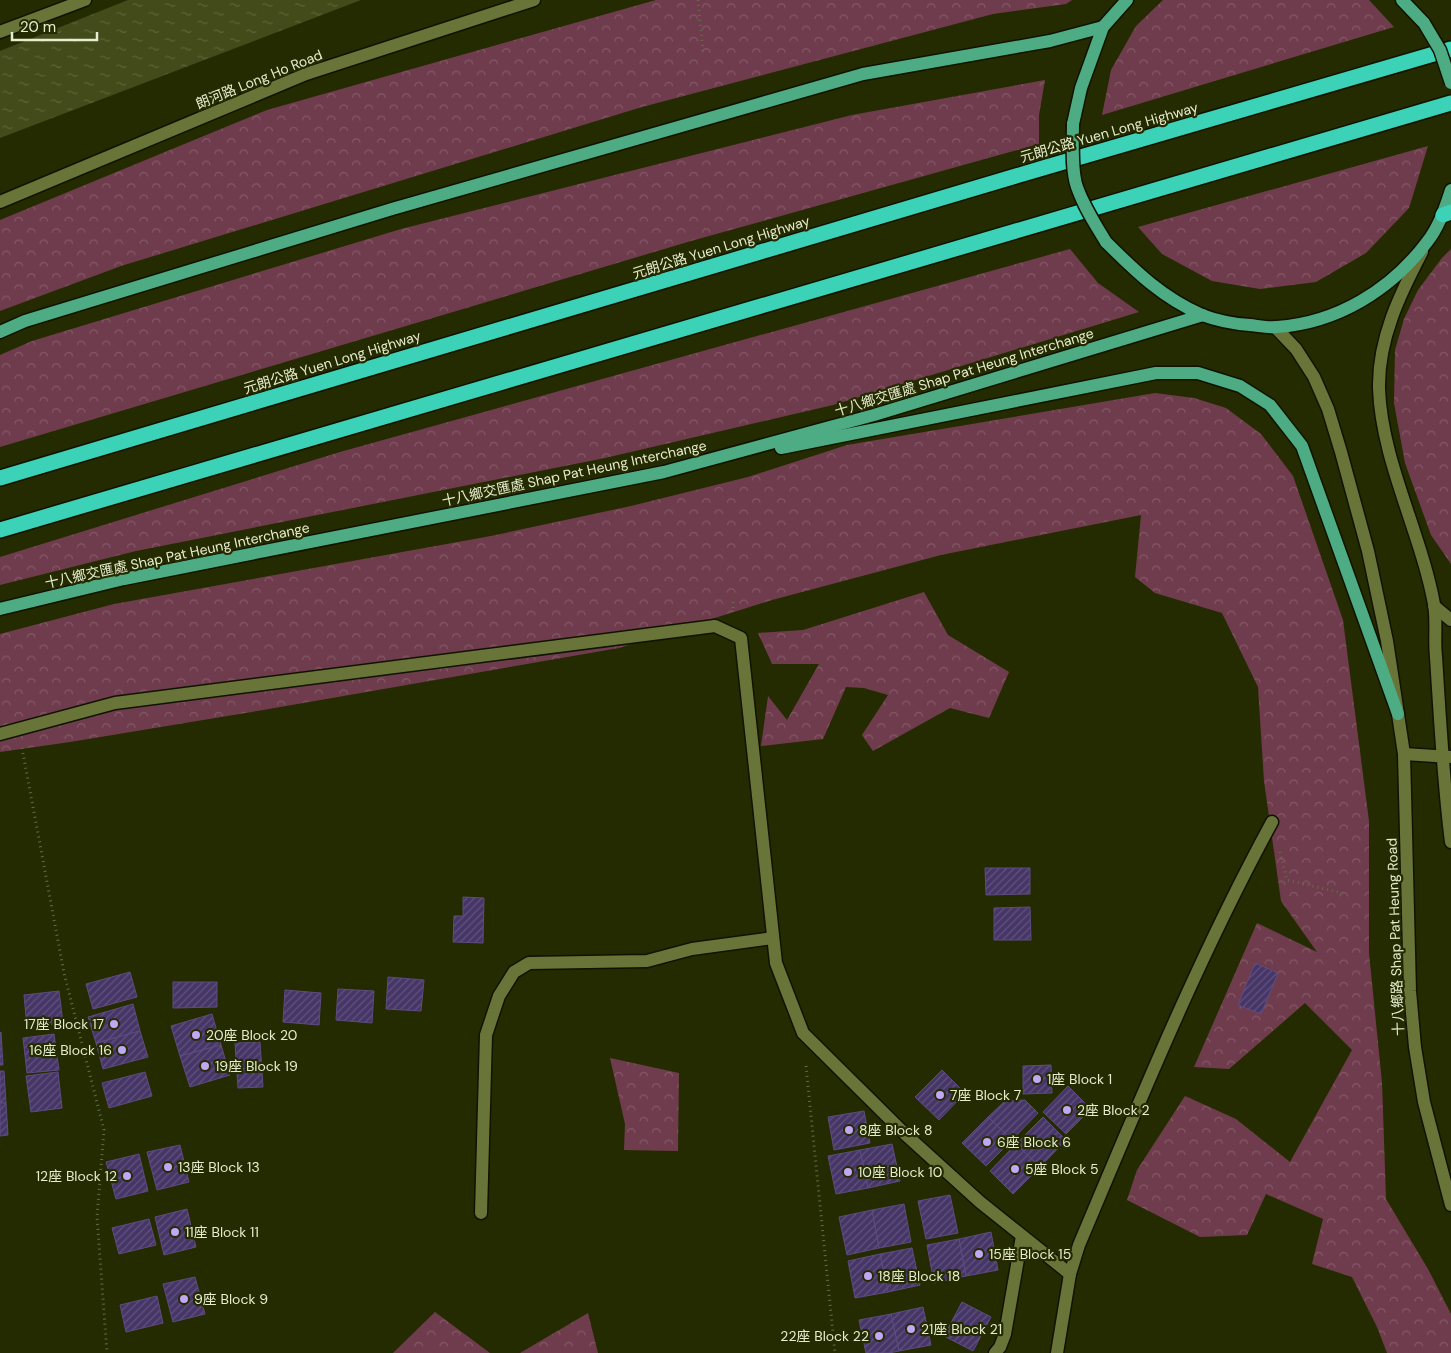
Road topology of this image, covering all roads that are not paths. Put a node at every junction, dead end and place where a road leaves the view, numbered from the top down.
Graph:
1 (85, 0) edge
2 (534, 0) edge
3 (1127, 0) edge
4 (1402, 0) edge
5 (1103, 27) junction
6 (0, 32) edge
7 (1451, 49) edge
8 (1451, 83) edge
9 (1451, 103) edge
10 (1451, 190) edge
11 (0, 202) edge
12 (1447, 214) edge
13 (1428, 241) junction
14 (1203, 315) junction
15 (1275, 327) junction
16 (0, 332) edge
17 (664, 472) junction
18 (0, 478) edge
19 (0, 530) edge
20 (1434, 606) junction
21 (0, 609) edge
22 (1451, 620) edge
23 (1398, 714) junction
24 (0, 734) edge
25 (1404, 754) junction
26 (1447, 757) edge
27 (1272, 822) road end
28 (1451, 842) edge
29 (773, 938) junction
30 (1451, 1205) edge
31 (481, 1213) dead end
32 (1022, 1236) junction
33 (1070, 1274) junction
34 (995, 1353) edge
35 (1057, 1353) edge

1 - 6 street
2 - 11 street, 朗河路 Long Ho Road
3 - 5 main road
4 - 8 main road, bridge
5 - 14 main road, bridge
5 - 16 main road
7 - 18 highway, 元朗公路 Yuen Long Highway
9 - 19 highway
10 - 12 main road
12 - 13 main road
13 - 15 main road
13 - 20 street
14 - 15 main road
14 - 17 main road, 十八鄉交匯處 Shap Pat Heung Interchange
15 - 23 street
17 - 21 main road, 十八鄉交匯處 Shap Pat Heung Interchange
17 - 23 main road
20 - 22 street
20 - 26 street
23 - 25 street
24 - 29 street
25 - 26 street
25 - 30 street, 十八鄉路 Shap Pat Heung Road
26 - 28 street
27 - 33 street
29 - 31 street
29 - 32 street
32 - 33 street
32 - 34 street
33 - 35 street

